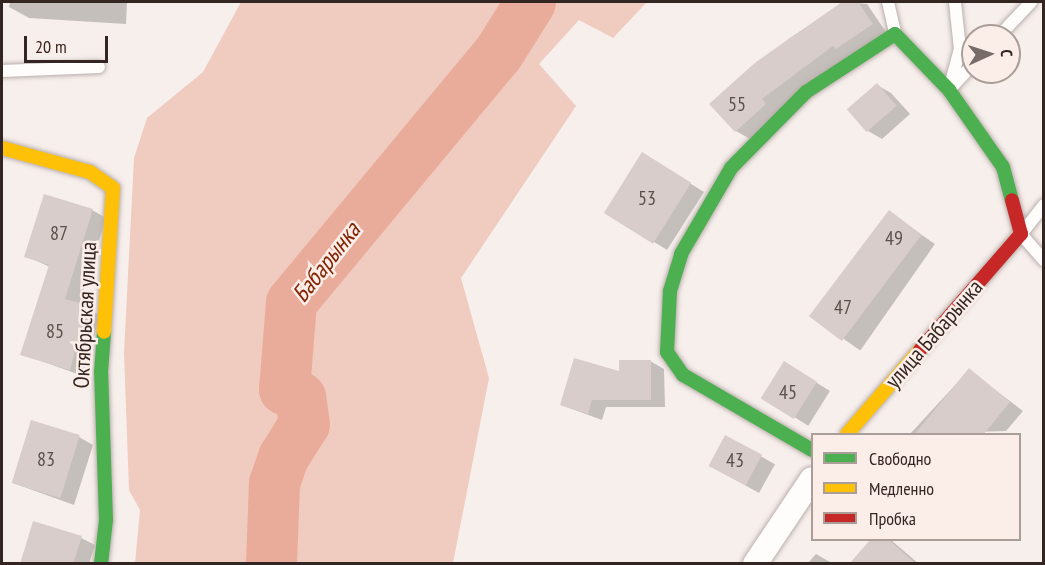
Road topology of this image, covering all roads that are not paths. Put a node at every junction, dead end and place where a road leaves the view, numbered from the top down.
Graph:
1 (888, 2) edge
2 (955, 2) edge
3 (1031, 2) edge
4 (1010, 24) edge
5 (896, 34) junction
6 (99, 67) dead end
7 (2, 70) edge
8 (961, 77) edge
9 (949, 90) junction
10 (2, 148) edge
11 (1044, 205) edge
12 (1021, 234) junction
13 (1044, 260) edge
14 (849, 433) edge
15 (811, 449) edge
16 (811, 482) edge
17 (101, 564) edge
18 (755, 564) edge

1 - 5 lane
2 - 9 lane
3 - 4 lane
5 - 9 street
5 - 15 street
6 - 7 lane
8 - 9 lane
9 - 12 street
10 - 17 street, Октябрьская улица
11 - 12 lane
12 - 13 lane
12 - 14 street, улица Бабарынка
16 - 18 street

